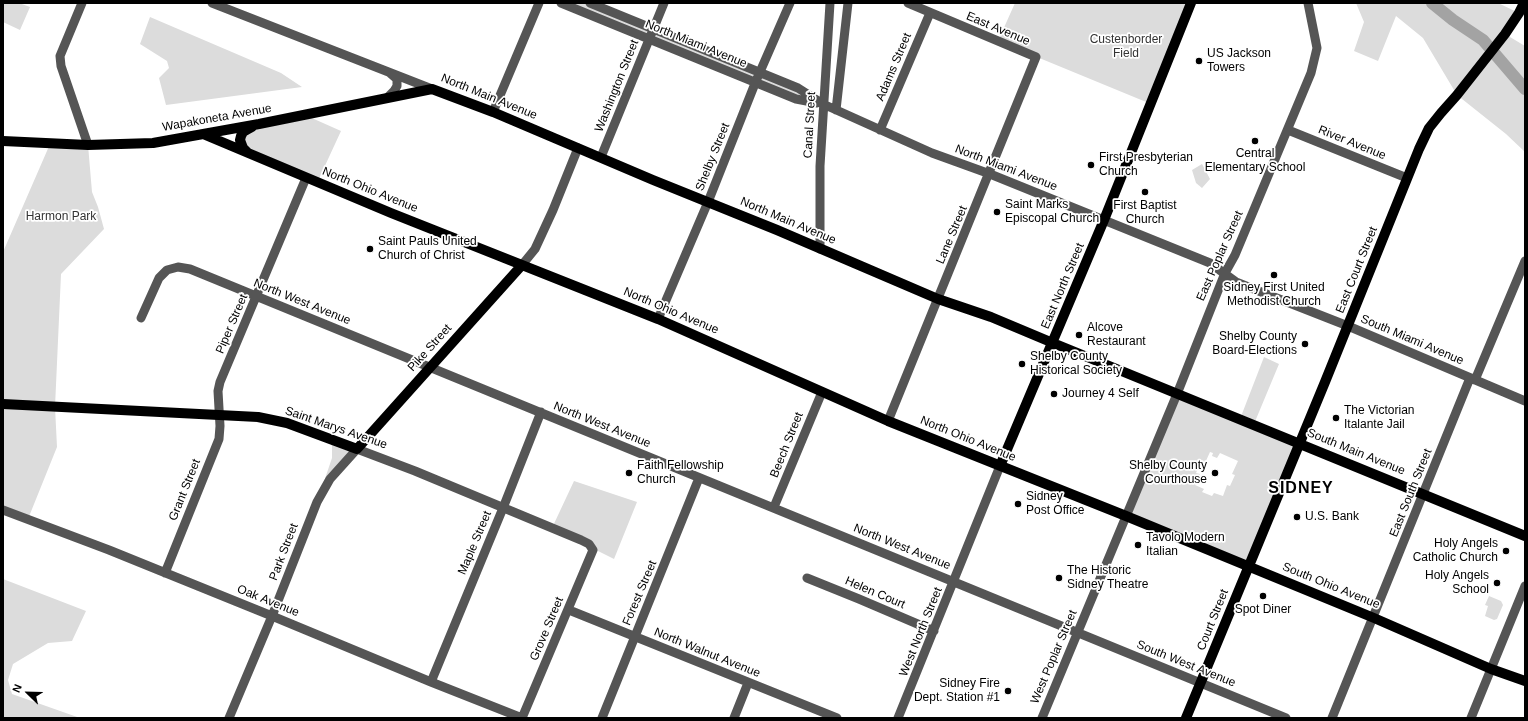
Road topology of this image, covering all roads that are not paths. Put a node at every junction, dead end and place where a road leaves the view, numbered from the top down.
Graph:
1 (82, 3) edge
2 (212, 3) edge
3 (539, 3) edge
4 (561, 3) edge
5 (590, 3) edge
6 (664, 3) edge
7 (790, 3) edge
8 (830, 3) edge
9 (848, 3) edge
10 (908, 3) edge
11 (1191, 3) edge
12 (1308, 3) edge
13 (1524, 3) edge
14 (930, 13) junction
15 (653, 29) junction
16 (649, 39) junction
17 (1036, 57) joint
18 (389, 72) junction
19 (760, 72) junction
20 (756, 81) junction
21 (432, 89) junction
22 (387, 98) junction
23 (823, 104) junction
24 (836, 110) junction
25 (493, 112) junction
26 (259, 124) junction
27 (880, 130) junction
28 (1288, 130) junction
29 (203, 134) junction
30 (3, 141) edge
31 (88, 145) junction
32 (578, 148) junction
33 (250, 154) junction
34 (601, 157) junction
35 (990, 174) junction
36 (306, 178) junction
37 (1407, 178) junction
38 (708, 202) junction
39 (1104, 220) junction
40 (820, 249) junction
41 (522, 265) junction
42 (1524, 267) edge
43 (1225, 273) junction
44 (256, 297) junction
45 (938, 299) junction
46 (141, 318) dead end
47 (658, 319) junction
48 (1348, 326) junction
49 (1053, 343) junction
50 (430, 367) junction
51 (1473, 379) junction
52 (822, 392) junction
53 (1177, 394) junction
54 (1525, 401) edge
55 (3, 404) edge
56 (541, 412) junction
57 (219, 415) junction
58 (888, 421) junction
59 (1300, 443) junction
60 (357, 449) junction
61 (1000, 466) junction
62 (700, 478) junction
63 (1423, 494) junction
64 (774, 507) junction
65 (503, 508) junction
66 (3, 510) edge
67 (1126, 516) junction
68 (1525, 536) edge
69 (594, 550) joint
70 (1248, 566) junction
71 (165, 573) junction
72 (807, 578) dead end
73 (954, 582) junction
74 (1525, 586) edge
75 (569, 610) junction
76 (272, 616) junction
77 (1374, 618) junction
78 (934, 631) junction
79 (1077, 633) junction
80 (635, 637) junction
81 (1492, 669) junction
82 (1525, 681) edge
83 (431, 682) junction
84 (748, 683) junction
85 (1201, 683) junction
86 (229, 718) edge
87 (522, 718) edge
88 (602, 718) edge
89 (734, 718) edge
90 (837, 718) edge
91 (898, 718) edge
92 (1042, 718) edge
93 (1186, 718) edge
94 (1286, 718) edge
95 (1332, 718) edge
96 (1471, 718) edge

1 - 31 street
2 - 18 street, North Main Avenue
3 - 25 street
4 - 16 street, North Miami Avenue
5 - 15 street, North Miami Avenue
6 - 15 street, Washington Street
7 - 19 street, Shelby Street
8 - 23 street, Canal Street
9 - 24 street
10 - 14 street, East Avenue
11 - 39 main road, East North Street
12 - 28 street, East Poplar Street
13 - 37 main road, East Court Street
14 - 17 street, East Avenue
14 - 27 street, Adams Street
15 - 16 street, Washington Street
15 - 19 street, North Miami Avenue
16 - 20 street, North Miami Avenue
16 - 34 street, Washington Street
17 - 35 street, Lane Street
18 - 21 street, North Main Avenue
18 - 22 street
19 - 20 street, Shelby Street
19 - 23 street, North Miami Avenue
20 - 23 street, North Miami Avenue
20 - 38 street, Shelby Street
21 - 22 main road, Wapakoneta Avenue
21 - 25 main road, North Main Avenue
22 - 26 main road, Wapakoneta Avenue
23 - 24 street, North Miami Avenue
23 - 40 street, Canal Street
24 - 27 street, North Miami Avenue
25 - 32 main road, North Main Avenue
26 - 29 main road, Wapakoneta Avenue
26 - 33 main road
27 - 35 street, North Miami Avenue
28 - 37 street, River Avenue
28 - 43 street, East Poplar Street
29 - 31 main road, Wapakoneta Avenue
29 - 33 main road, North Ohio Avenue
30 - 31 main road, Wapakoneta Avenue
32 - 34 main road, North Main Avenue
32 - 41 street
33 - 36 main road, North Ohio Avenue
34 - 38 main road, North Main Avenue
35 - 39 street, North Miami Avenue
35 - 45 street, Lane Street
36 - 41 main road, North Ohio Avenue
36 - 44 street, Piper Street
37 - 48 main road, East Court Street
38 - 40 main road, North Main Avenue
38 - 47 street, Shelby Street
39 - 43 street, North Miami Avenue
39 - 49 main road, East North Street
40 - 45 main road, North Main Avenue
41 - 47 main road, North Ohio Avenue
41 - 50 main road, Pike Street
42 - 51 street, East South Street
43 - 48 street, South Miami Avenue
43 - 53 street, East Poplar Street
44 - 46 street, North West Avenue
44 - 50 street, North West Avenue
44 - 57 street, Piper Street
45 - 49 main road, North Main Avenue
45 - 58 street, Lane Street
47 - 52 main road, North Ohio Avenue
48 - 51 street, South Miami Avenue
48 - 59 main road, East Court Street
49 - 53 main road, North Main Avenue
49 - 61 main road, East North Street
50 - 56 street, North West Avenue
50 - 60 main road, Pike Street
51 - 54 street, South Miami Avenue
51 - 63 street, East South Street
52 - 58 main road, North Ohio Avenue
52 - 64 street, Beech Street
53 - 59 main road, South Main Avenue
53 - 67 street, East Poplar Street
55 - 57 main road, Saint Marys Avenue
56 - 62 street, North West Avenue
56 - 65 street, Maple Street
57 - 60 main road, Saint Marys Avenue
57 - 71 street, Grant Street
58 - 61 main road, North Ohio Avenue
59 - 63 main road, South Main Avenue
59 - 70 main road, East Court Street
60 - 65 street, Saint Marys Avenue
60 - 76 street, Park Street
61 - 67 main road, North Ohio Avenue
61 - 73 street, West North Street
62 - 64 street, North West Avenue
62 - 80 street, Forest Street
63 - 68 main road, South Main Avenue
63 - 77 street, East South Street
64 - 73 street, North West Avenue
65 - 69 street, Saint Marys Avenue
65 - 83 street, Maple Street
66 - 71 street, Oak Avenue
67 - 70 main road, South Ohio Avenue
67 - 79 street, West Poplar Street
69 - 75 street, Grove Street
70 - 77 main road, South Ohio Avenue
70 - 85 main road, Court Street
71 - 76 street, Oak Avenue
72 - 78 street, Helen Court
73 - 78 street, West North Street
73 - 79 street, North West Avenue
74 - 81 street
75 - 80 street, North Walnut Avenue
75 - 87 street, Grove Street
76 - 83 street, Oak Avenue
76 - 86 street, Park Street
77 - 81 main road, South Ohio Avenue
77 - 95 street, East South Street
78 - 91 street, West North Street
79 - 85 street, South West Avenue
79 - 92 street, West Poplar Street
80 - 84 street, North Walnut Avenue
80 - 88 street, Forest Street
81 - 82 main road, South Ohio Avenue
81 - 96 street
83 - 87 street, Oak Avenue
84 - 89 street
84 - 90 street, North Walnut Avenue
85 - 93 main road, Court Street
85 - 94 street, South West Avenue

